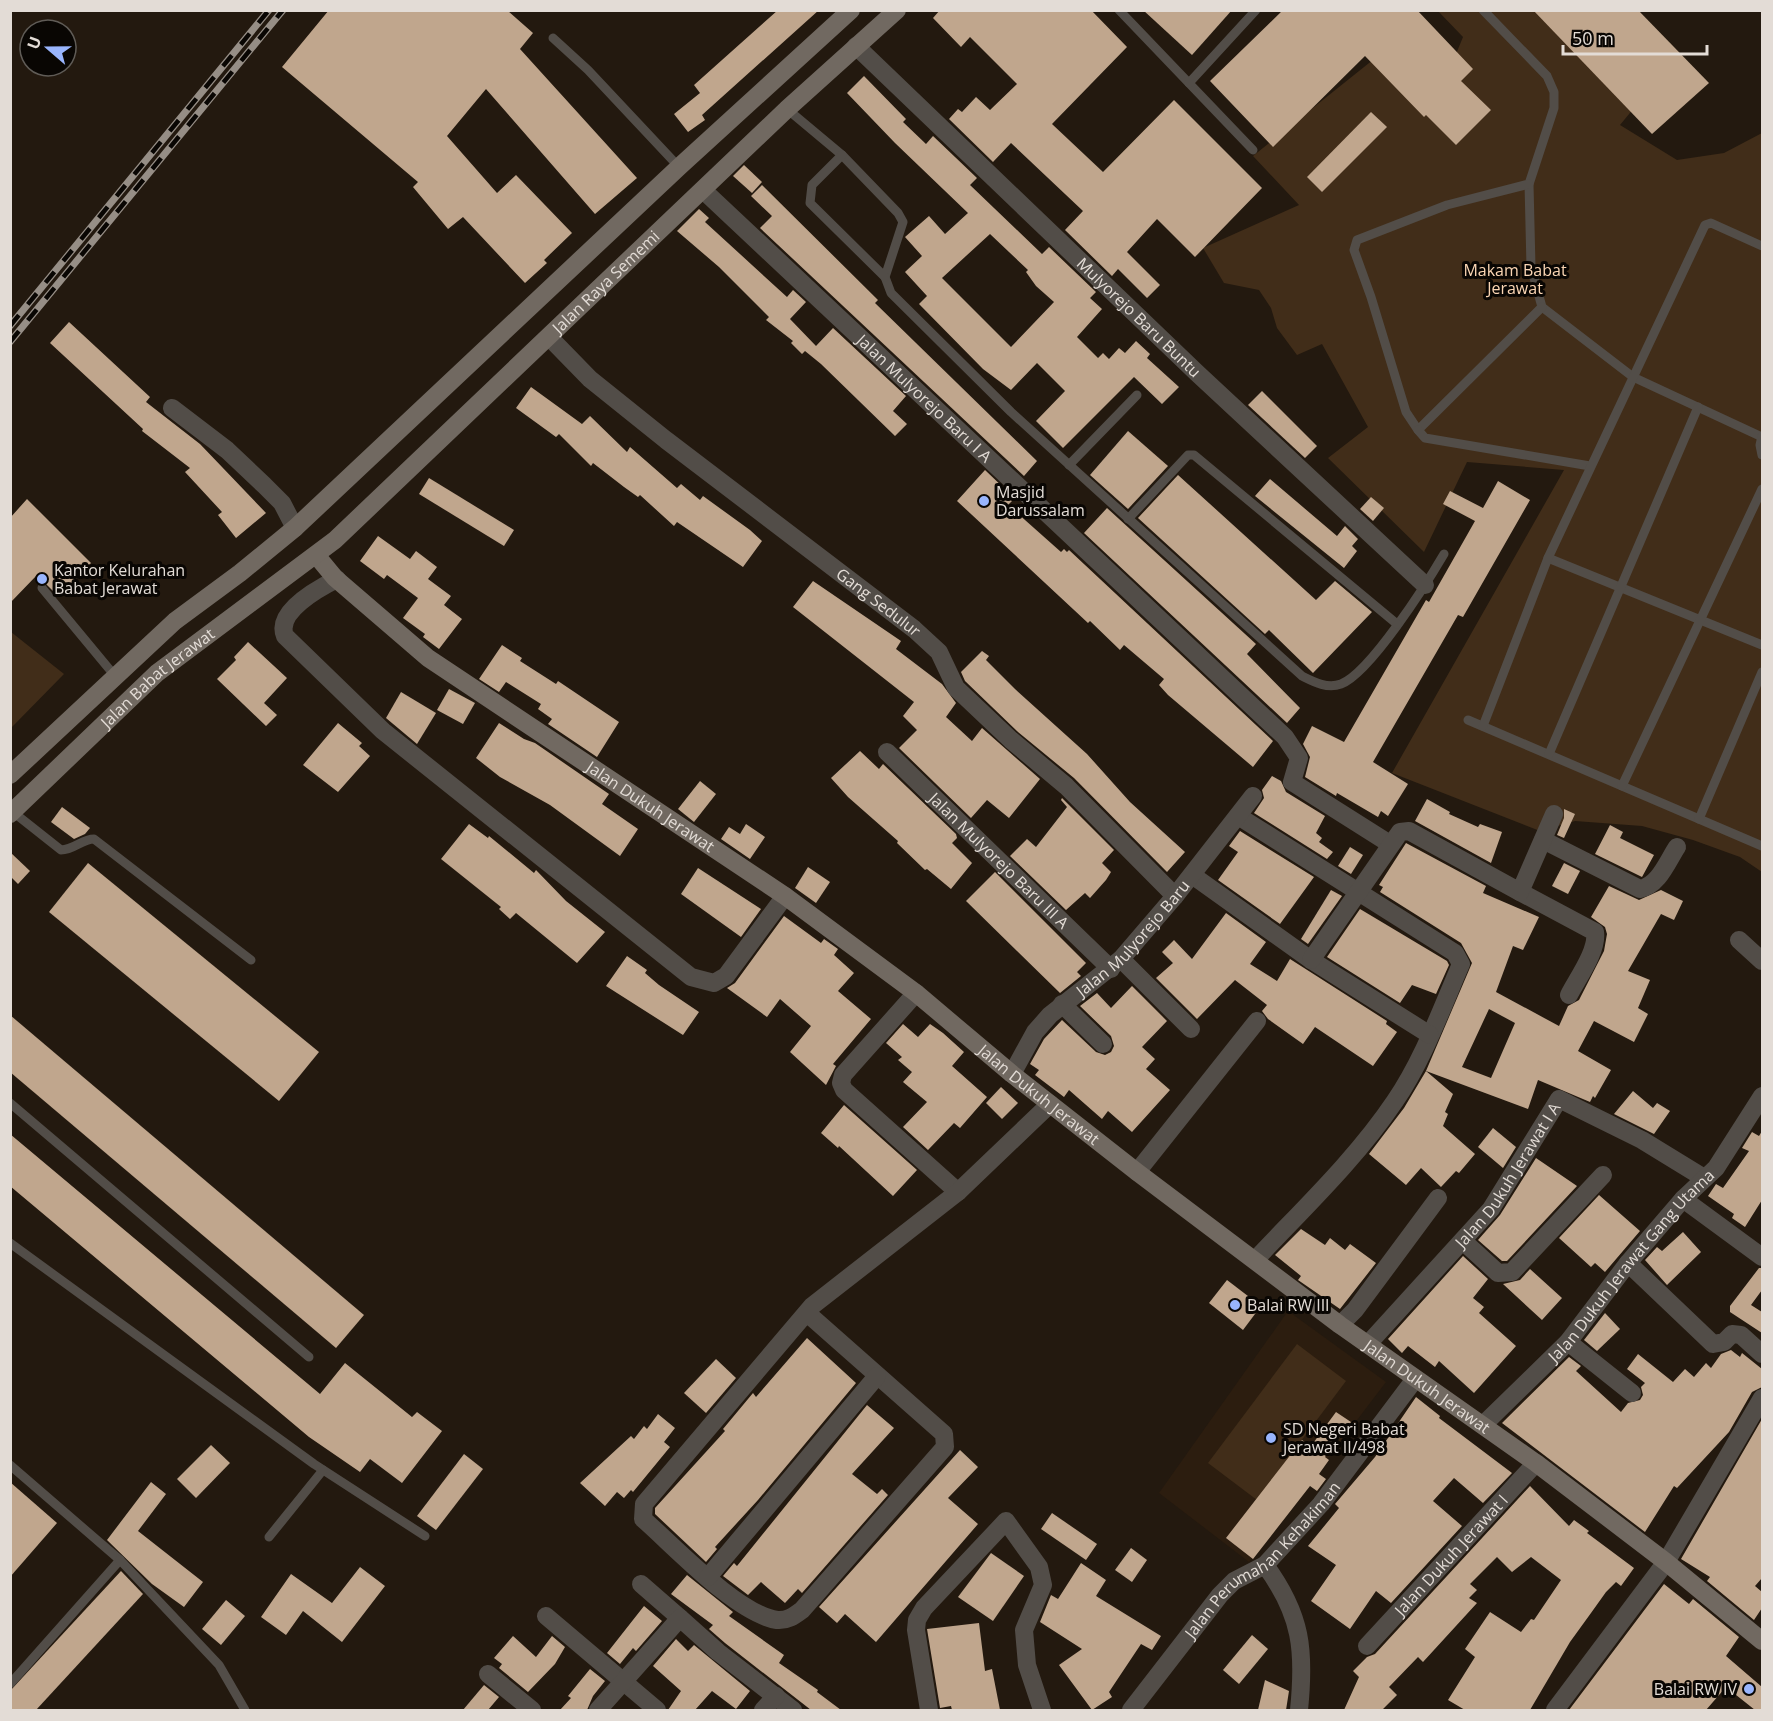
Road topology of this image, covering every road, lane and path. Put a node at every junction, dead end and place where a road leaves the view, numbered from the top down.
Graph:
1 (851, 10) edge
2 (897, 10) edge
3 (1119, 10) edge
4 (1256, 10) edge
5 (1483, 10) edge
6 (553, 38) dead end
7 (865, 54) junction
8 (1189, 83) junction
9 (787, 109) junction
10 (1253, 150) dead end
11 (842, 155) junction
12 (679, 167) junction
13 (1529, 184) junction
14 (712, 199) junction
15 (1762, 246) edge
16 (885, 277) junction
17 (1542, 307) junction
18 (558, 348) junction
19 (1633, 377) junction
20 (1137, 395) dead end
21 (1698, 407) junction
22 (172, 408) dead end
23 (1418, 429) junction
24 (1762, 436) edge
25 (1762, 455) edge
26 (1069, 465) junction
27 (1590, 466) junction
28 (1762, 489) edge
29 (1128, 519) junction
30 (295, 528) junction
31 (1443, 554) dead end
32 (1548, 558) junction
33 (328, 570) junction
34 (1425, 585) junction
35 (42, 588) dead end
36 (1621, 588) junction
37 (1701, 620) junction
38 (1396, 624) junction
39 (1762, 645) edge
40 (1762, 672) edge
41 (115, 676) junction
42 (1468, 720) dead end
43 (1483, 726) junction
44 (887, 752) dead end
45 (1550, 754) junction
46 (10, 775) edge
47 (1622, 786) junction
48 (1252, 796) dead end
49 (1554, 814) dead end
50 (16, 816) edge
51 (1238, 816) junction
52 (1699, 819) junction
53 (1543, 840) junction
54 (1390, 844) junction
55 (1762, 846) edge
56 (1677, 847) dead end
57 (1192, 875) junction
58 (1359, 892) junction
59 (1520, 892) junction
60 (786, 896) junction
61 (1175, 896) junction
62 (1739, 940) dead end
63 (251, 960) dead end
64 (1311, 960) junction
65 (1762, 962) edge
66 (1116, 964) junction
67 (916, 993) junction
68 (1569, 995) dead end
69 (1062, 1004) junction
70 (1257, 1021) dead end
71 (1191, 1029) dead end
72 (1430, 1035) junction
73 (1103, 1044) dead end
74 (1011, 1074) junction
75 (1762, 1096) edge
76 (10, 1103) edge
77 (1050, 1104) junction
78 (1137, 1172) junction
79 (1603, 1175) dead end
80 (1704, 1178) junction
81 (958, 1191) junction
82 (1438, 1198) dead end
83 (1683, 1199) junction
84 (1463, 1241) junction
85 (10, 1243) edge
86 (1762, 1257) edge
87 (1255, 1260) junction
88 (1628, 1263) junction
89 (807, 1313) junction
90 (1340, 1325) junction
91 (1568, 1342) junction
92 (1368, 1344) junction
93 (1762, 1354) edge
94 (309, 1357) dead end
95 (877, 1376) junction
96 (1415, 1379) junction
97 (1632, 1393) dead end
98 (1762, 1398) edge
99 (1483, 1425) junction
100 (1536, 1463) junction
101 (10, 1465) edge
102 (323, 1470) junction
103 (425, 1536) dead end
104 (268, 1537) dead end
105 (120, 1560) junction
106 (1666, 1562) junction
107 (1265, 1565) junction
108 (708, 1577) junction
109 (641, 1584) dead end
110 (546, 1616) dead end
111 (680, 1618) junction
112 (1762, 1641) edge
113 (1367, 1646) dead end
114 (488, 1674) dead end
115 (622, 1682) junction
116 (10, 1684) edge
117 (776, 1696) junction
118 (245, 1710) edge
119 (532, 1710) edge
120 (598, 1710) edge
121 (657, 1710) edge
122 (763, 1710) edge
123 (793, 1710) edge
124 (929, 1710) edge
125 (1042, 1710) edge
126 (1131, 1710) edge
127 (1299, 1710) edge
128 (1555, 1710) edge

1 - 12 main road
2 - 7 main road, Jalan Raya Sememi
3 - 8 lane
4 - 8 lane
5 - 13 lane
6 - 12 lane
7 - 9 main road, Jalan Raya Sememi
7 - 34 street, Mulyorejo Baru Buntu
8 - 10 lane
9 - 11 lane
9 - 14 main road, Jalan Raya Sememi
11 - 16 lane
11 - 16 lane
12 - 30 main road
13 - 17 lane
13 - 23 lane
14 - 18 main road, Jalan Raya Sememi
14 - 54 street, Jalan Mulyorejo Baru I A
15 - 19 lane
16 - 26 lane
17 - 19 lane
17 - 23 lane
18 - 33 main road, Jalan Raya Sememi
18 - 61 street, Gang Sedulur
19 - 21 lane
19 - 27 lane
20 - 26 lane
21 - 24 lane
21 - 36 lane
22 - 30 street
23 - 27 lane
24 - 25 lane
26 - 29 lane
27 - 32 lane
28 - 37 lane
29 - 38 lane
29 - 38 lane
30 - 41 main road, Jalan Babat Jerawat
31 - 34 lane
32 - 36 lane
32 - 43 lane
33 - 50 main road, Jalan Babat Jerawat
33 - 60 main road, Jalan Dukuh Jerawat
33 - 60 street
34 - 38 lane
35 - 41 lane
36 - 37 lane
36 - 45 lane
37 - 39 lane
37 - 47 lane
40 - 52 lane
41 - 46 main road, Jalan Babat Jerawat
42 - 43 lane
43 - 45 lane
44 - 66 street, Jalan Mulyorejo Baru III A
45 - 47 lane
47 - 52 lane
48 - 51 street, Jalan Mulyorejo Baru
49 - 53 street
50 - 63 lane
51 - 57 street, Jalan Mulyorejo Baru
51 - 58 street
52 - 55 lane
53 - 56 street
53 - 59 street
54 - 58 street
54 - 59 street
57 - 61 street, Jalan Mulyorejo Baru
57 - 64 street
58 - 64 street
58 - 72 street
59 - 68 street
60 - 67 main road, Jalan Dukuh Jerawat
61 - 66 street, Jalan Mulyorejo Baru
62 - 65 street
64 - 72 street
66 - 69 street, Jalan Mulyorejo Baru
66 - 71 street, Jalan Mulyorejo Baru III A
67 - 74 main road, Jalan Dukuh Jerawat
67 - 81 street
69 - 73 street
69 - 74 street, Jalan Mulyorejo Baru
70 - 78 street
72 - 87 street
74 - 77 main road, Jalan Dukuh Jerawat
75 - 80 street, Jalan Dukuh Jerawat Gang Utama
76 - 94 lane
77 - 78 main road, Jalan Dukuh Jerawat
77 - 81 street
78 - 87 main road, Jalan Dukuh Jerawat
79 - 84 street
80 - 83 street, Jalan Dukuh Jerawat Gang Utama
80 - 84 street, Jalan Dukuh Jerawat I A
81 - 89 street
82 - 90 street
83 - 86 street
83 - 88 street, Jalan Dukuh Jerawat Gang Utama
84 - 92 street, Jalan Dukuh Jerawat I A
85 - 102 lane
87 - 90 main road, Jalan Dukuh Jerawat
88 - 91 street, Jalan Dukuh Jerawat Gang Utama
88 - 93 street
89 - 95 street
89 - 108 street
90 - 92 main road, Jalan Dukuh Jerawat
91 - 97 street
91 - 99 street, Jalan Dukuh Jerawat Gang Utama
92 - 96 main road, Jalan Dukuh Jerawat
95 - 108 street
95 - 108 street
96 - 99 main road, Jalan Dukuh Jerawat
96 - 107 street, Jalan Perumahan Kehakiman
98 - 106 street
99 - 100 main road, Jalan Dukuh Jerawat
100 - 106 main road, Jalan Dukuh Jerawat
100 - 113 street, Jalan Dukuh Jerawat I
101 - 105 lane
102 - 103 lane
102 - 104 lane
105 - 116 lane
105 - 118 lane
106 - 112 main road, Jalan Dukuh Jerawat
106 - 128 street
107 - 126 street, Jalan Perumahan Kehakiman
107 - 127 street
109 - 111 street
110 - 115 street
111 - 115 street
111 - 117 street
114 - 119 street
115 - 120 street
115 - 121 street
117 - 122 street
117 - 123 street
124 - 125 street

